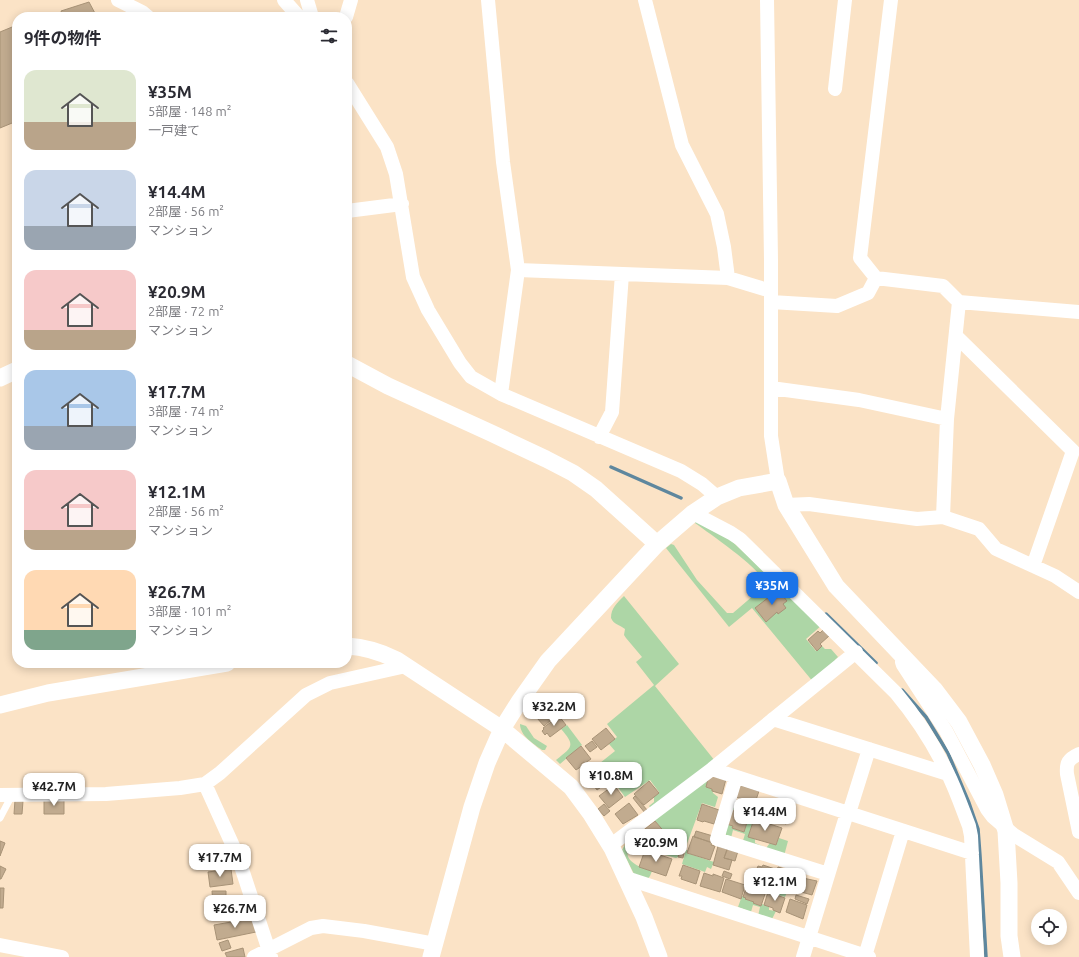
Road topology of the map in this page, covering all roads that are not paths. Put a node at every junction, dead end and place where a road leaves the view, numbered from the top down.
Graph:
1 (118, 0) edge
2 (284, 0) edge
3 (307, 0) edge
4 (350, 0) edge
5 (488, 0) edge
6 (645, 0) edge
7 (767, 0) edge
8 (845, 0) edge
9 (891, 0) edge
10 (142, 12) edge
11 (295, 12) edge
12 (311, 12) edge
13 (347, 12) edge
14 (835, 89) dead end
15 (352, 91) edge
16 (402, 204) junction
17 (352, 210) edge
18 (518, 270) junction
19 (622, 274) junction
20 (728, 278) junction
21 (876, 278) junction
22 (771, 296) junction
23 (959, 302) junction
24 (1079, 312) edge
25 (956, 336) junction
26 (352, 367) edge
27 (12, 372) edge
28 (0, 378) edge
29 (771, 388) junction
30 (501, 394) junction
31 (947, 419) junction
32 (599, 437) junction
33 (778, 481) junction
34 (717, 497) junction
35 (786, 505) junction
36 (693, 513) junction
37 (942, 517) junction
38 (657, 544) junction
39 (1033, 566) junction
40 (1079, 592) edge
41 (352, 646) edge
42 (856, 652) junction
43 (406, 666) junction
44 (197, 668) edge
45 (0, 704) edge
46 (773, 719) junction
47 (502, 729) junction
48 (949, 745) dead end
49 (869, 749) junction
50 (936, 752) junction
51 (1079, 754) edge
52 (712, 769) junction
53 (948, 774) junction
54 (736, 777) junction
55 (205, 784) junction
56 (6, 795) edge
57 (848, 813) junction
58 (0, 818) edge
59 (1004, 827) junction
60 (903, 831) junction
61 (1079, 832) edge
62 (611, 845) junction
63 (972, 853) junction
64 (828, 874) junction
65 (626, 878) junction
66 (1079, 894) edge
67 (1009, 936) junction
68 (809, 937) junction
69 (0, 945) edge
70 (433, 950) edge
71 (270, 953) edge
72 (867, 956) edge
73 (62, 957) edge
74 (254, 957) edge
75 (659, 957) edge
76 (803, 957) edge
77 (977, 957) edge
78 (1004, 957) edge
79 (1012, 957) edge

1 - 10 street
2 - 11 street
3 - 12 street
4 - 13 street
5 - 18 street
6 - 20 street
7 - 22 street
8 - 14 street
9 - 21 street
15 - 16 street
16 - 17 street
16 - 30 street
18 - 19 street
18 - 30 street
19 - 20 street
19 - 32 street
20 - 22 street
21 - 22 street
21 - 23 street
22 - 29 street
23 - 24 street
23 - 25 street
25 - 31 street
25 - 39 street
26 - 38 street
27 - 28 street
29 - 31 street
29 - 33 street
30 - 32 street
31 - 37 street
32 - 34 street
33 - 34 street
33 - 35 street
34 - 36 street
35 - 37 street
35 - 59 street
36 - 38 street
36 - 42 street
37 - 39 street
38 - 47 street
39 - 40 street
41 - 43 street
42 - 46 street
42 - 50 street
43 - 47 street
43 - 55 street
44 - 45 street
46 - 49 street
46 - 52 street
47 - 62 street
47 - 70 street
48 - 50 street
49 - 53 street
49 - 57 street
50 - 53 street
51 - 61 street
52 - 54 street
52 - 62 street
53 - 63 street
54 - 57 street
54 - 64 street
55 - 56 street
55 - 71 street
56 - 58 lane
57 - 60 street
57 - 64 street
59 - 66 street
59 - 67 street
60 - 63 street
60 - 72 street
62 - 65 street
63 - 77 street
64 - 68 street
65 - 68 street
65 - 75 street
67 - 78 street
67 - 79 street
68 - 72 street
68 - 76 street
69 - 73 street
70 - 71 street
71 - 74 street

